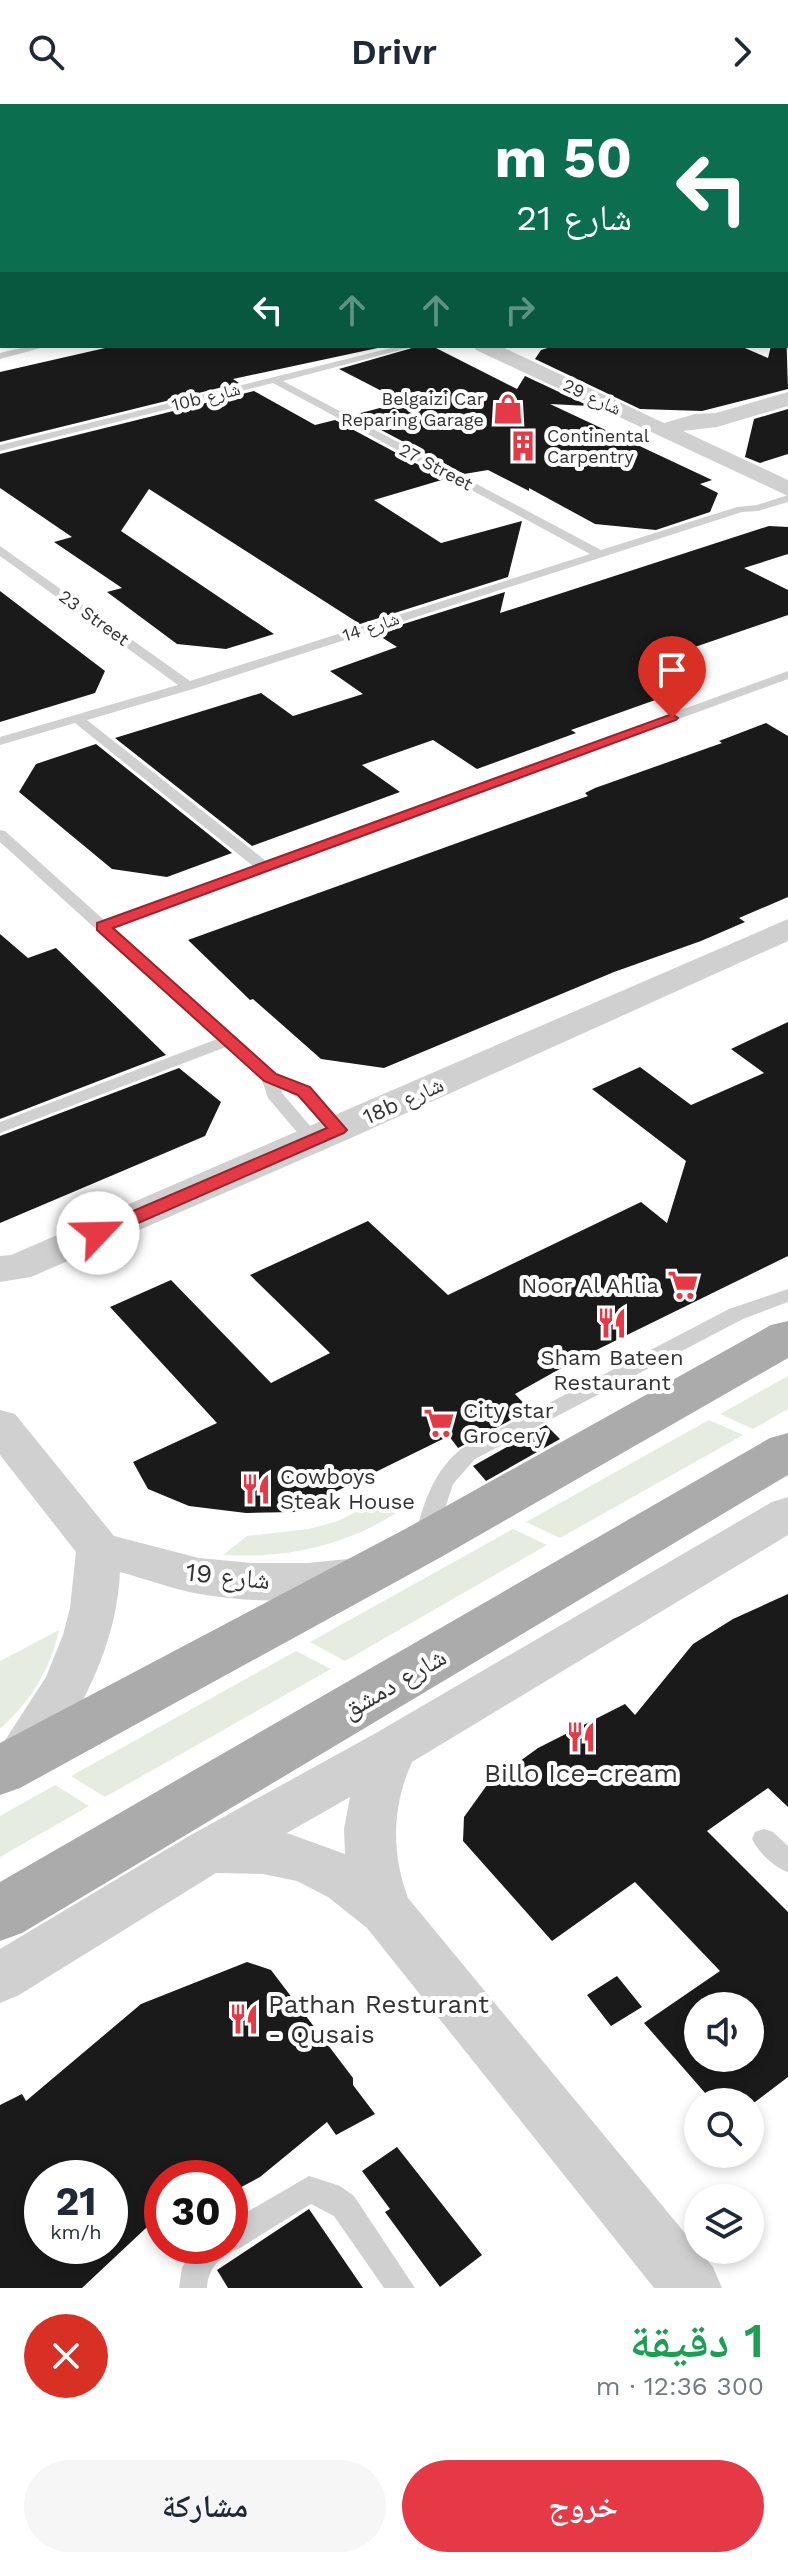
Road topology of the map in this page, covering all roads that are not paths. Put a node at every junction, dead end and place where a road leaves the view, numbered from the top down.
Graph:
1 (34, 348) edge
2 (403, 348) edge
3 (487, 348) edge
4 (0, 356) edge
5 (274, 380) junction
6 (788, 399) edge
7 (670, 434) junction
8 (0, 448) edge
9 (787, 491) edge
10 (0, 550) edge
11 (599, 554) junction
12 (788, 675) edge
13 (188, 686) junction
14 (77, 718) junction
15 (0, 741) edge
16 (0, 834) edge
17 (264, 867) junction
18 (102, 926) junction
19 (788, 929) edge
20 (229, 1040) junction
21 (270, 1078) junction
22 (0, 1128) edge
23 (325, 1135) junction
24 (6, 1274) edge
25 (788, 1295) edge
26 (788, 1337) edge
27 (0, 1425) edge
28 (788, 1451) edge
29 (788, 1514) edge
30 (425, 1542) junction
31 (99, 1549) junction
32 (360, 1575) junction
33 (393, 1748) junction
34 (9, 1766) edge
35 (764, 1839) dead end
36 (207, 1852) junction
37 (788, 1861) edge
38 (386, 1911) junction
39 (0, 1914) edge
40 (0, 1978) edge
41 (248, 2227) edge
42 (197, 2264) edge
43 (193, 2288) edge
44 (401, 2288) edge
45 (692, 2288) edge

1 - 4 lane
2 - 5 lane, 10b شارع
3 - 7 street, شارع 29
5 - 8 lane, 10b شارع
5 - 11 lane, 27 Street
6 - 7 street
7 - 9 street, شارع 29
9 - 11 lane, شارع 14
10 - 13 lane, 23 Street
11 - 13 lane, شارع 14
12 - 17 lane
13 - 14 lane, شارع 14
14 - 15 lane, شارع 14
14 - 17 lane
16 - 18 lane
17 - 18 lane
18 - 20 lane
19 - 23 street, 18b شارع
20 - 21 lane
20 - 22 lane
21 - 23 lane
21 - 23 lane
23 - 24 street, 18b شارع
25 - 30 lane
26 - 30 main road
27 - 31 street
28 - 39 main road, شارع دمشق
29 - 33 street
30 - 32 main road
31 - 32 street, شارع 19
31 - 34 street
32 - 34 main road
33 - 36 street
33 - 38 street
35 - 37 lane
36 - 38 street
36 - 40 street
38 - 45 street
41 - 44 lane
42 - 43 lane

